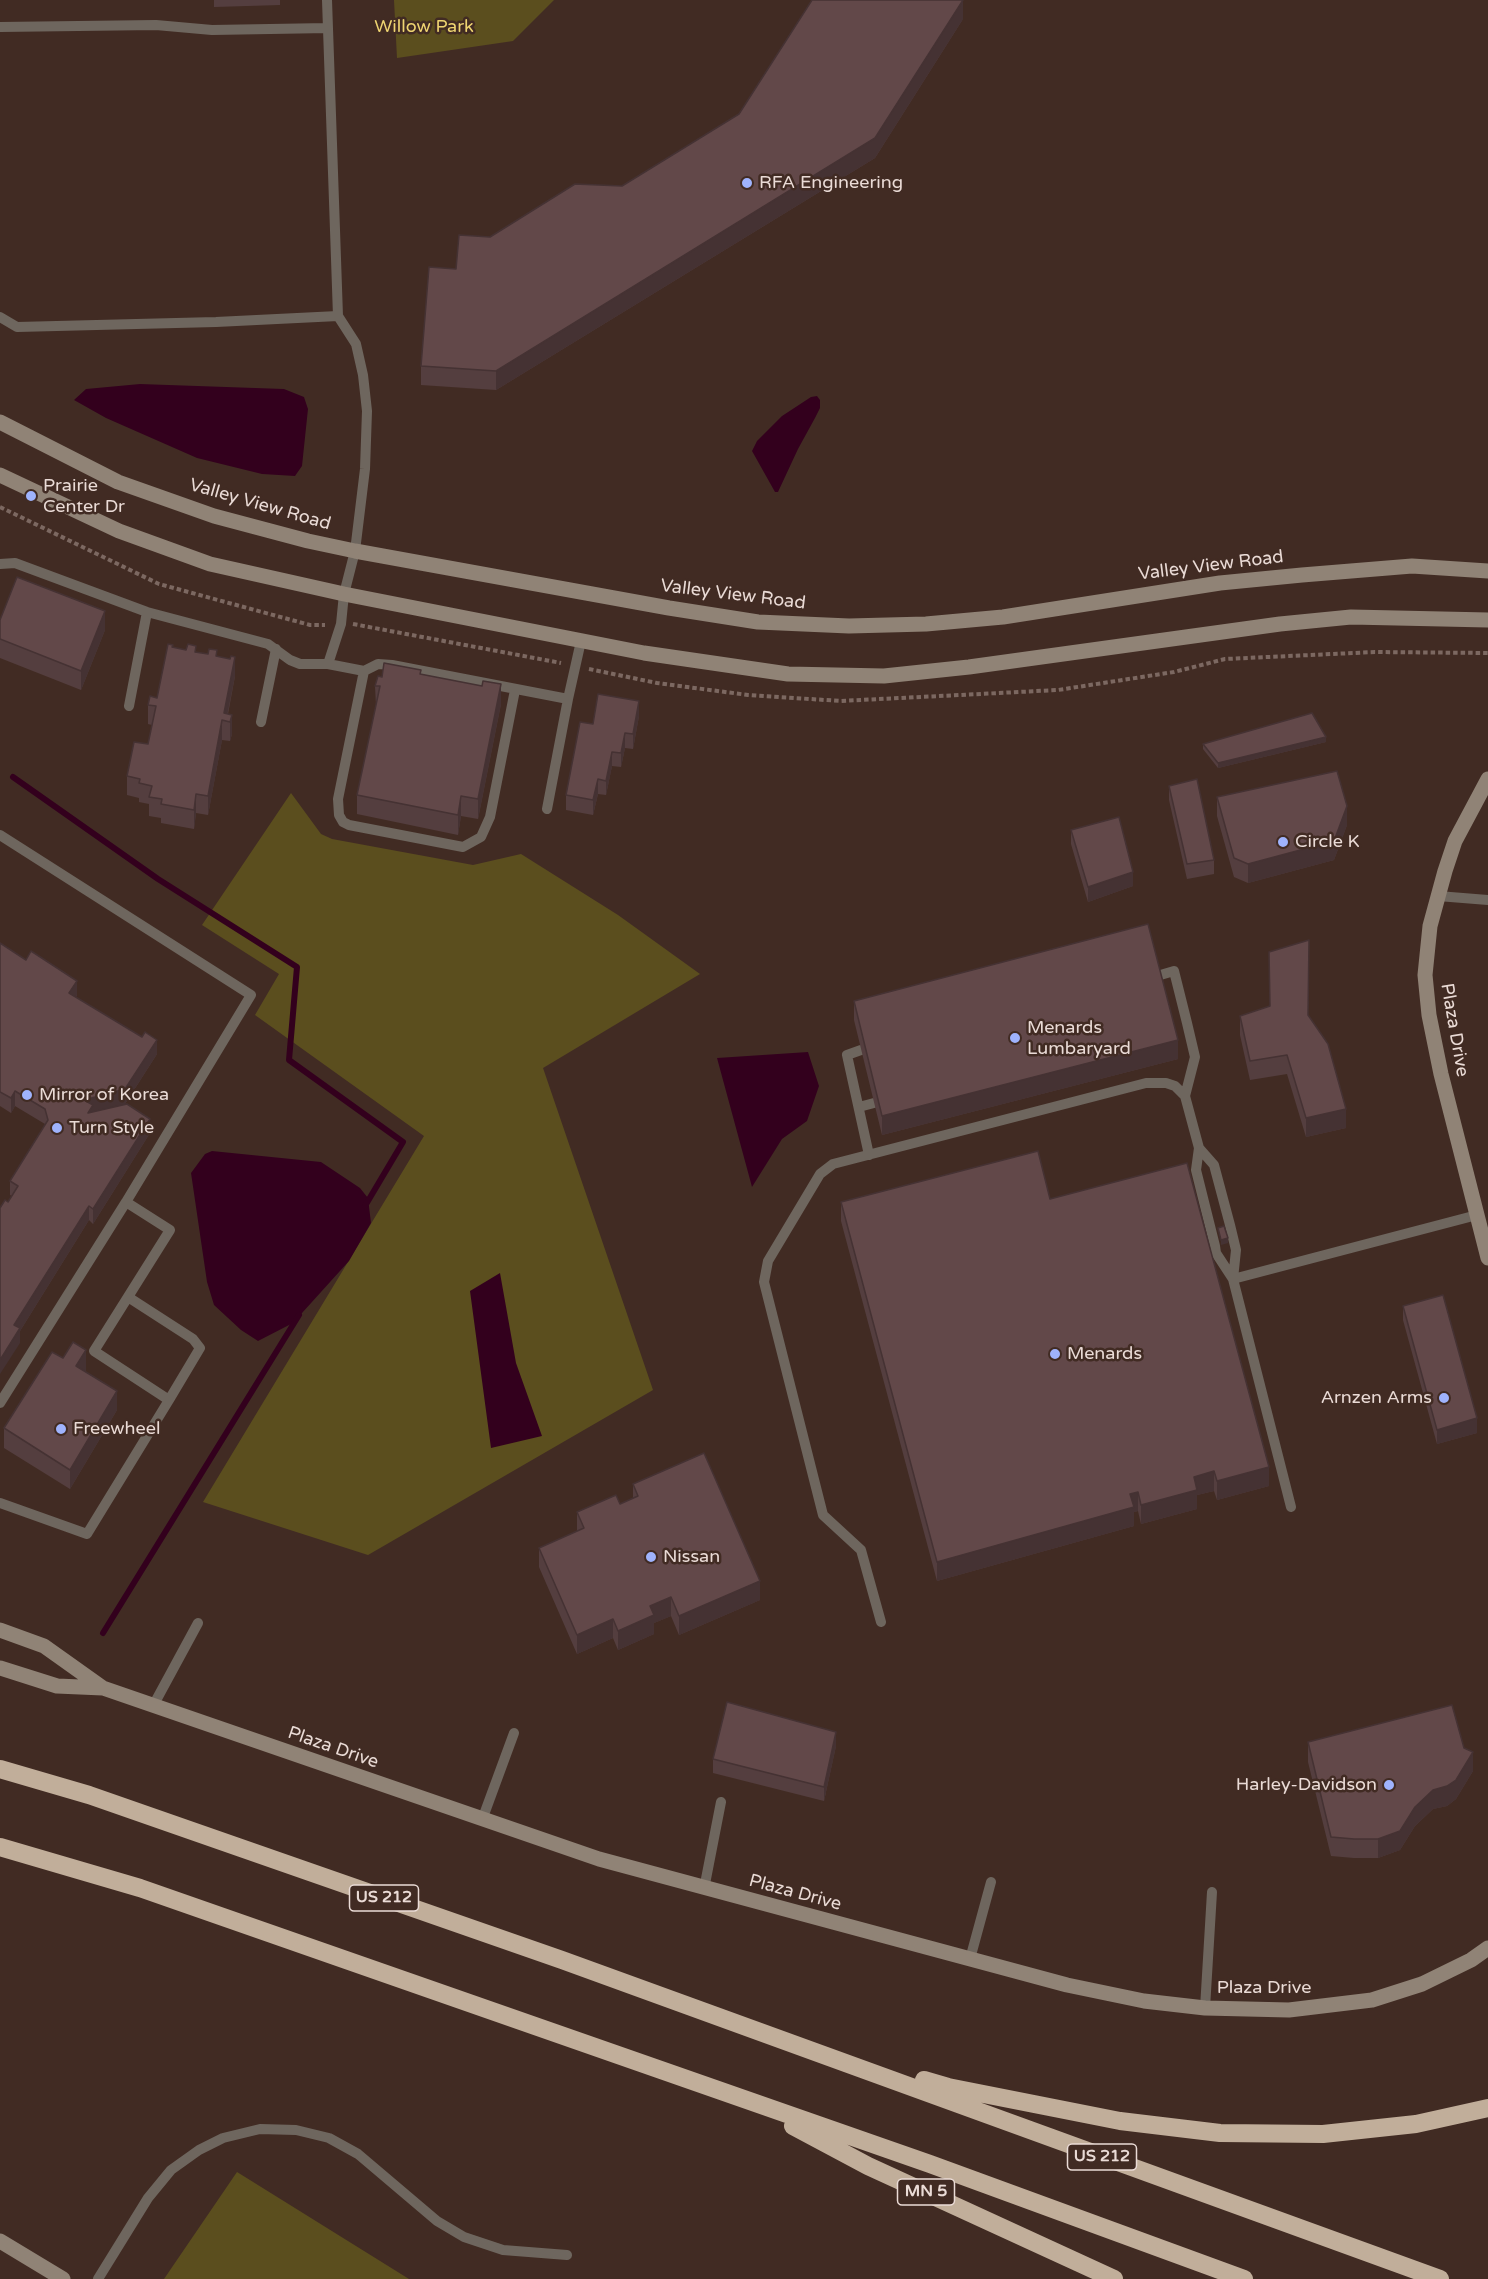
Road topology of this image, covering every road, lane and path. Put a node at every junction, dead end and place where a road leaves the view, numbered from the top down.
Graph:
1 (327, 0) edge
2 (0, 27) edge
3 (328, 28) junction
4 (338, 316) junction
5 (0, 317) edge
6 (0, 422) edge
7 (0, 475) edge
8 (355, 551) junction
9 (0, 564) edge
10 (1488, 571) edge
11 (344, 594) junction
12 (147, 612) junction
13 (1488, 620) edge
14 (581, 641) junction
15 (276, 649) junction
16 (328, 664) junction
17 (364, 671) junction
18 (515, 690) junction
19 (568, 699) junction
20 (129, 706) dead end
21 (261, 722) dead end
22 (1488, 778) edge
23 (547, 809) dead end
24 (0, 835) edge
25 (1438, 896) junction
26 (1488, 900) edge
27 (1157, 976) edge
28 (861, 1050) edge
29 (1185, 1096) junction
30 (874, 1103) edge
31 (859, 1107) junction
32 (1199, 1148) junction
33 (869, 1155) junction
34 (126, 1202) junction
35 (1477, 1215) junction
36 (1488, 1258) edge
37 (1233, 1279) junction
38 (128, 1297) junction
39 (169, 1400) junction
40 (0, 1403) edge
41 (0, 1503) edge
42 (1291, 1507) dead end
43 (881, 1622) dead end
44 (198, 1623) dead end
45 (0, 1630) edge
46 (0, 1668) edge
47 (103, 1688) junction
48 (153, 1706) junction
49 (514, 1732) dead end
50 (0, 1769) edge
51 (722, 1802) dead end
52 (482, 1820) junction
53 (0, 1847) edge
54 (992, 1882) dead end
55 (704, 1889) junction
56 (1212, 1892) dead end
57 (1488, 1948) edge
58 (970, 1959) junction
59 (1205, 2008) junction
60 (766, 2033) junction
61 (741, 2099) junction
62 (1488, 2108) edge
63 (0, 2241) edge
64 (567, 2255) dead end
65 (63, 2279) edge
66 (98, 2279) edge
67 (1114, 2279) edge
68 (1244, 2279) edge
69 (1440, 2279) edge

1 - 3 lane
2 - 3 lane
3 - 4 lane
4 - 5 lane
4 - 8 lane
6 - 8 main road, Valley View Road
7 - 11 main road
8 - 10 main road, Valley View Road
8 - 11 lane
9 - 12 lane
11 - 14 main road
11 - 16 lane
12 - 15 lane
12 - 20 lane
13 - 14 main road
14 - 19 lane
15 - 16 lane
15 - 21 lane
16 - 17 lane
17 - 18 lane
17 - 18 lane
18 - 19 lane
19 - 23 lane
22 - 25 main road, Plaza Drive
24 - 34 lane
25 - 26 lane
25 - 35 main road, Plaza Drive
27 - 29 lane
28 - 31 lane
29 - 32 lane
29 - 33 lane
30 - 31 lane
31 - 33 lane
32 - 37 lane
32 - 37 lane
33 - 43 lane
34 - 38 lane
34 - 40 lane
35 - 36 main road, Plaza Drive
35 - 37 lane
37 - 42 lane
38 - 39 lane
38 - 39 lane
39 - 41 lane
44 - 48 lane
45 - 47 main road, Plaza Drive
46 - 47 main road, Plaza Drive
47 - 48 main road, Plaza Drive
48 - 52 main road, Plaza Drive
49 - 52 lane
50 - 60 highway, US 212
51 - 55 lane
52 - 55 main road, Plaza Drive
53 - 61 highway
54 - 58 lane
55 - 58 main road, Plaza Drive
56 - 59 lane
57 - 59 main road, Plaza Drive
58 - 59 main road, Plaza Drive
60 - 62 highway
60 - 69 highway, US 212
61 - 67 highway, MN 5
61 - 68 highway
63 - 65 main road
64 - 66 lane

